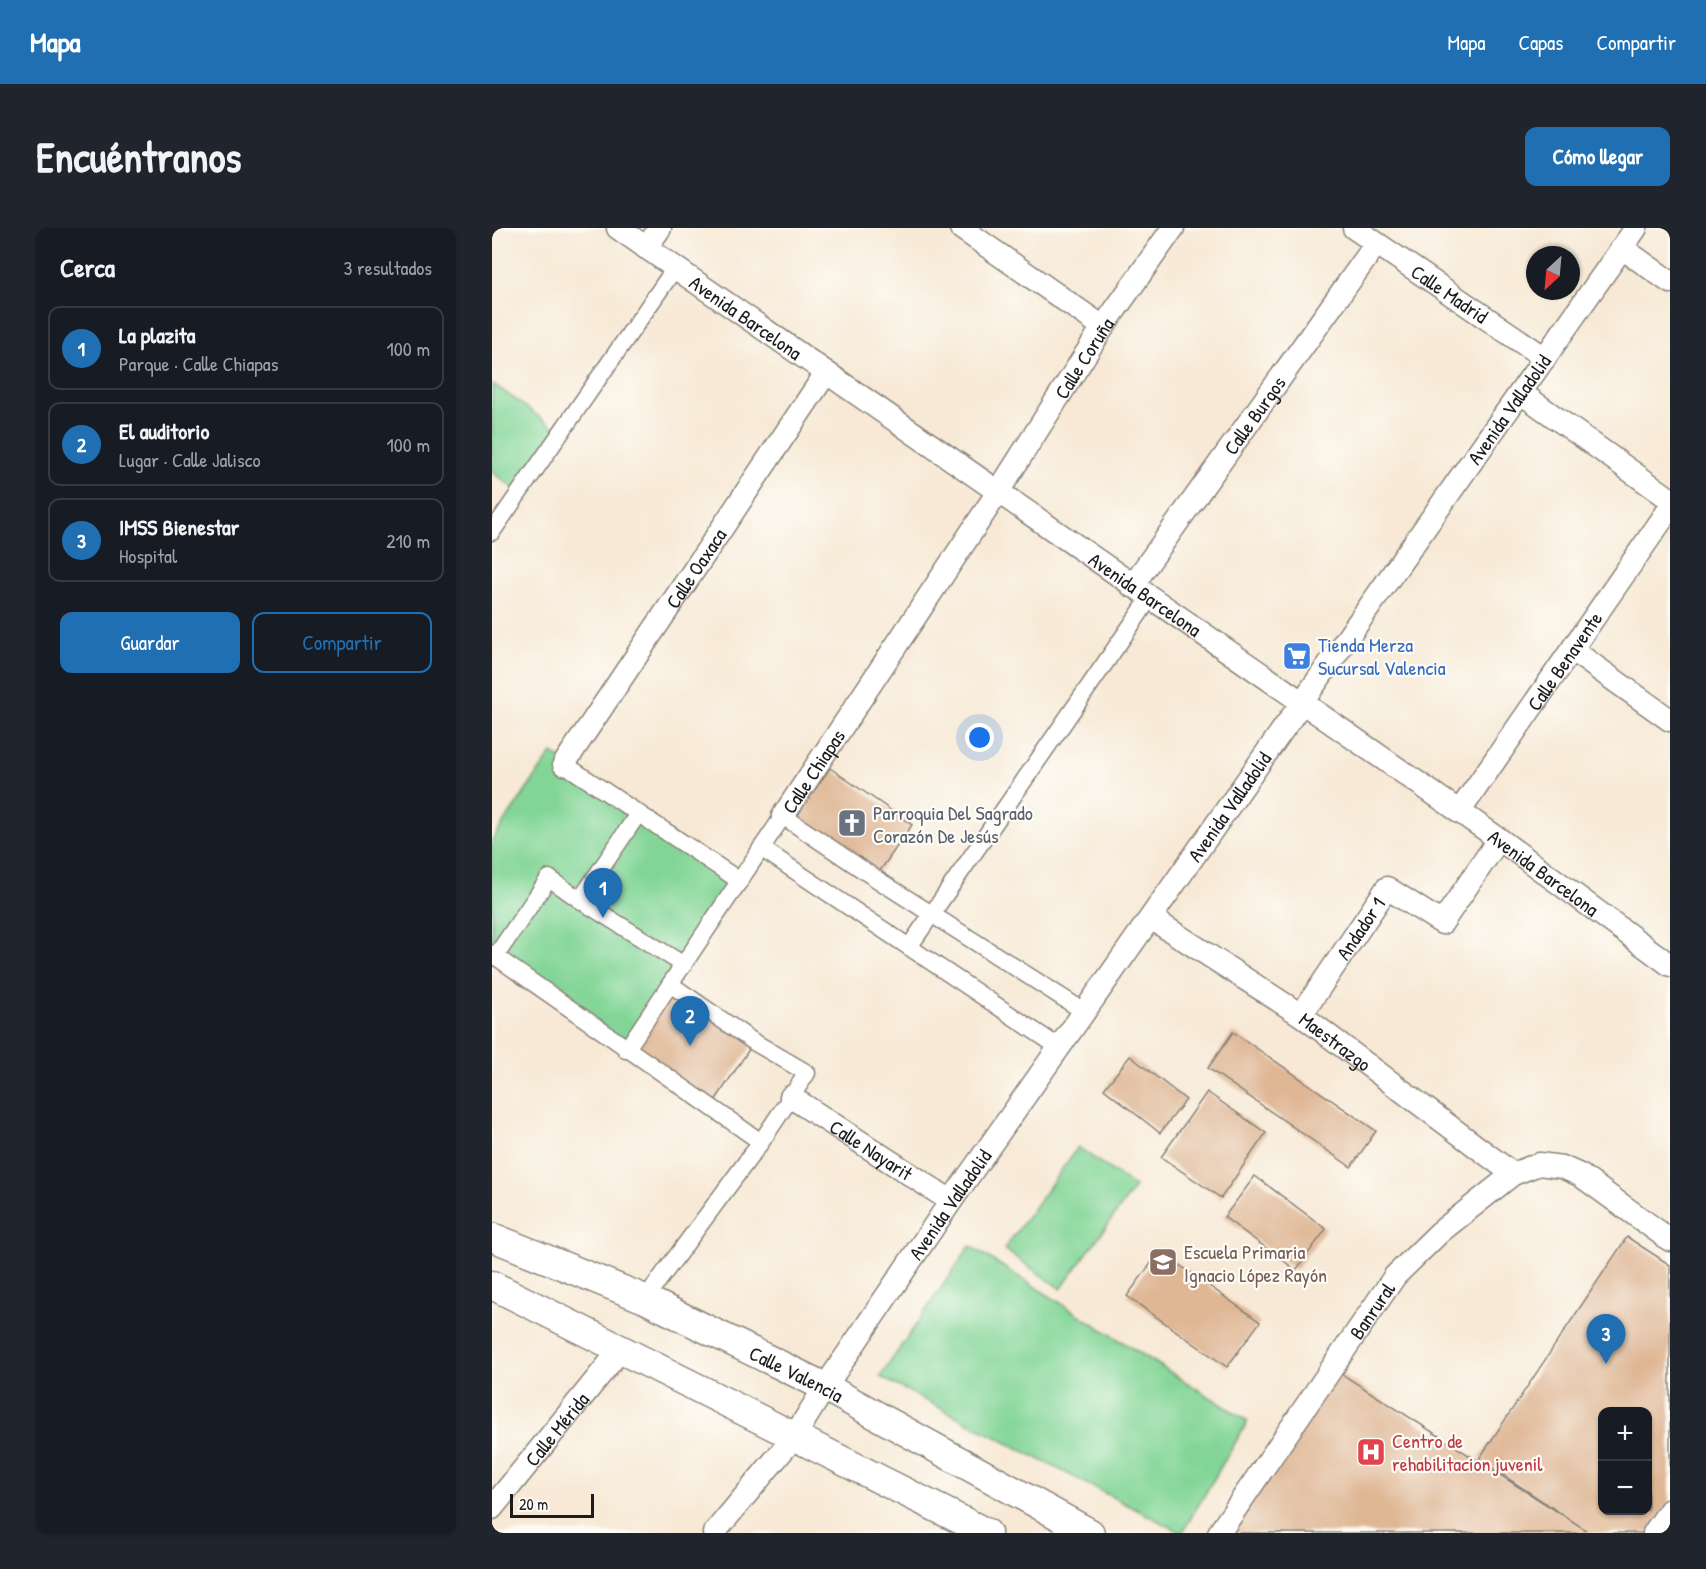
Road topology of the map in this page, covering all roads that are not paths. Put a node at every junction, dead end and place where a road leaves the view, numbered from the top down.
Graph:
1 (618, 228) edge
2 (660, 228) edge
3 (960, 228) edge
4 (1173, 228) edge
5 (1354, 228) edge
6 (1636, 228) edge
7 (1376, 244) junction
8 (646, 248) junction
9 (1622, 248) junction
10 (675, 268) junction
11 (1670, 282) edge
12 (1103, 327) junction
13 (1545, 358) junction
14 (826, 373) junction
15 (1521, 393) junction
16 (998, 492) junction
17 (1670, 499) edge
18 (1670, 508) edge
19 (492, 532) edge
20 (1141, 592) junction
21 (1572, 650) junction
22 (1302, 703) junction
23 (1670, 720) edge
24 (564, 764) joint
25 (1459, 812) junction
26 (638, 814) junction
27 (783, 816) junction
28 (1499, 839) junction
29 (761, 848) junction
30 (740, 881) junction
31 (580, 900) junction
32 (932, 913) junction
33 (1151, 918) junction
34 (909, 947) junction
35 (494, 956) edge
36 (684, 965) junction
37 (1670, 965) edge
38 (670, 984) junction
39 (1085, 1012) junction
40 (1301, 1015) junction
41 (1060, 1048) junction
42 (626, 1050) junction
43 (791, 1097) junction
44 (761, 1142) junction
45 (1513, 1174) junction
46 (951, 1202) junction
47 (492, 1237) edge
48 (1670, 1240) edge
49 (492, 1285) edge
50 (645, 1299) junction
51 (621, 1349) junction
52 (825, 1387) junction
53 (794, 1437) junction
54 (492, 1508) edge
55 (1670, 1510) edge
56 (953, 1526) edge
57 (714, 1533) edge
58 (987, 1533) edge
59 (1090, 1533) edge
60 (1219, 1533) edge
61 (1654, 1533) edge

1 - 8 street, Avenida Barcelona
2 - 8 street
3 - 12 street
4 - 12 street, Calle Coruña
5 - 7 street, Calle Madrid
6 - 9 street, Avenida Valladolid
7 - 13 street, Calle Madrid
7 - 20 street, Calle Burgos
8 - 10 street, Avenida Barcelona
9 - 11 street
9 - 13 street, Avenida Valladolid
10 - 14 street, Avenida Barcelona
10 - 19 street
12 - 16 street, Calle Coruña
13 - 15 street, Avenida Valladolid
14 - 16 street, Avenida Barcelona
14 - 24 street, Calle Oaxaca
15 - 17 street
15 - 22 street, Avenida Valladolid
16 - 20 street, Avenida Barcelona
16 - 27 street, Calle Chiapas
18 - 21 street, Calle Benavente
20 - 22 street, Avenida Barcelona
20 - 32 street
21 - 23 street
21 - 25 street, Calle Benavente
22 - 25 street, Avenida Barcelona
22 - 33 street, Avenida Valladolid
24 - 26 street
25 - 28 street, Avenida Barcelona
26 - 30 street
26 - 31 street
27 - 29 street, Calle Chiapas
27 - 32 street
28 - 37 street, Avenida Barcelona
28 - 40 street, Andador 1
29 - 30 street, Calle Chiapas
29 - 34 street
30 - 36 street, Calle Chiapas
31 - 35 street
31 - 36 street
32 - 34 street
32 - 39 street
33 - 39 street, Avenida Valladolid
33 - 40 street, Maestrazgo
34 - 41 street
35 - 42 street
36 - 38 street, Calle Chiapas
38 - 42 street, Calle Chiapas
38 - 43 street
39 - 41 street, Avenida Valladolid
40 - 45 street, Maestrazgo
41 - 46 street, Avenida Valladolid
42 - 44 street
43 - 44 street
43 - 46 street, Calle Nayarit
44 - 50 street
45 - 48 street, Banrural
45 - 60 street, Banrural
46 - 52 street, Avenida Valladolid
47 - 50 street, Calle Valencia
49 - 51 street
50 - 52 street, Calle Valencia
51 - 53 street
51 - 54 street, Calle Mérida
52 - 53 street, Avenida Valladolid
52 - 59 street, Calle Valencia
53 - 56 street
53 - 57 street, Avenida Valladolid
55 - 61 street
56 - 58 street

